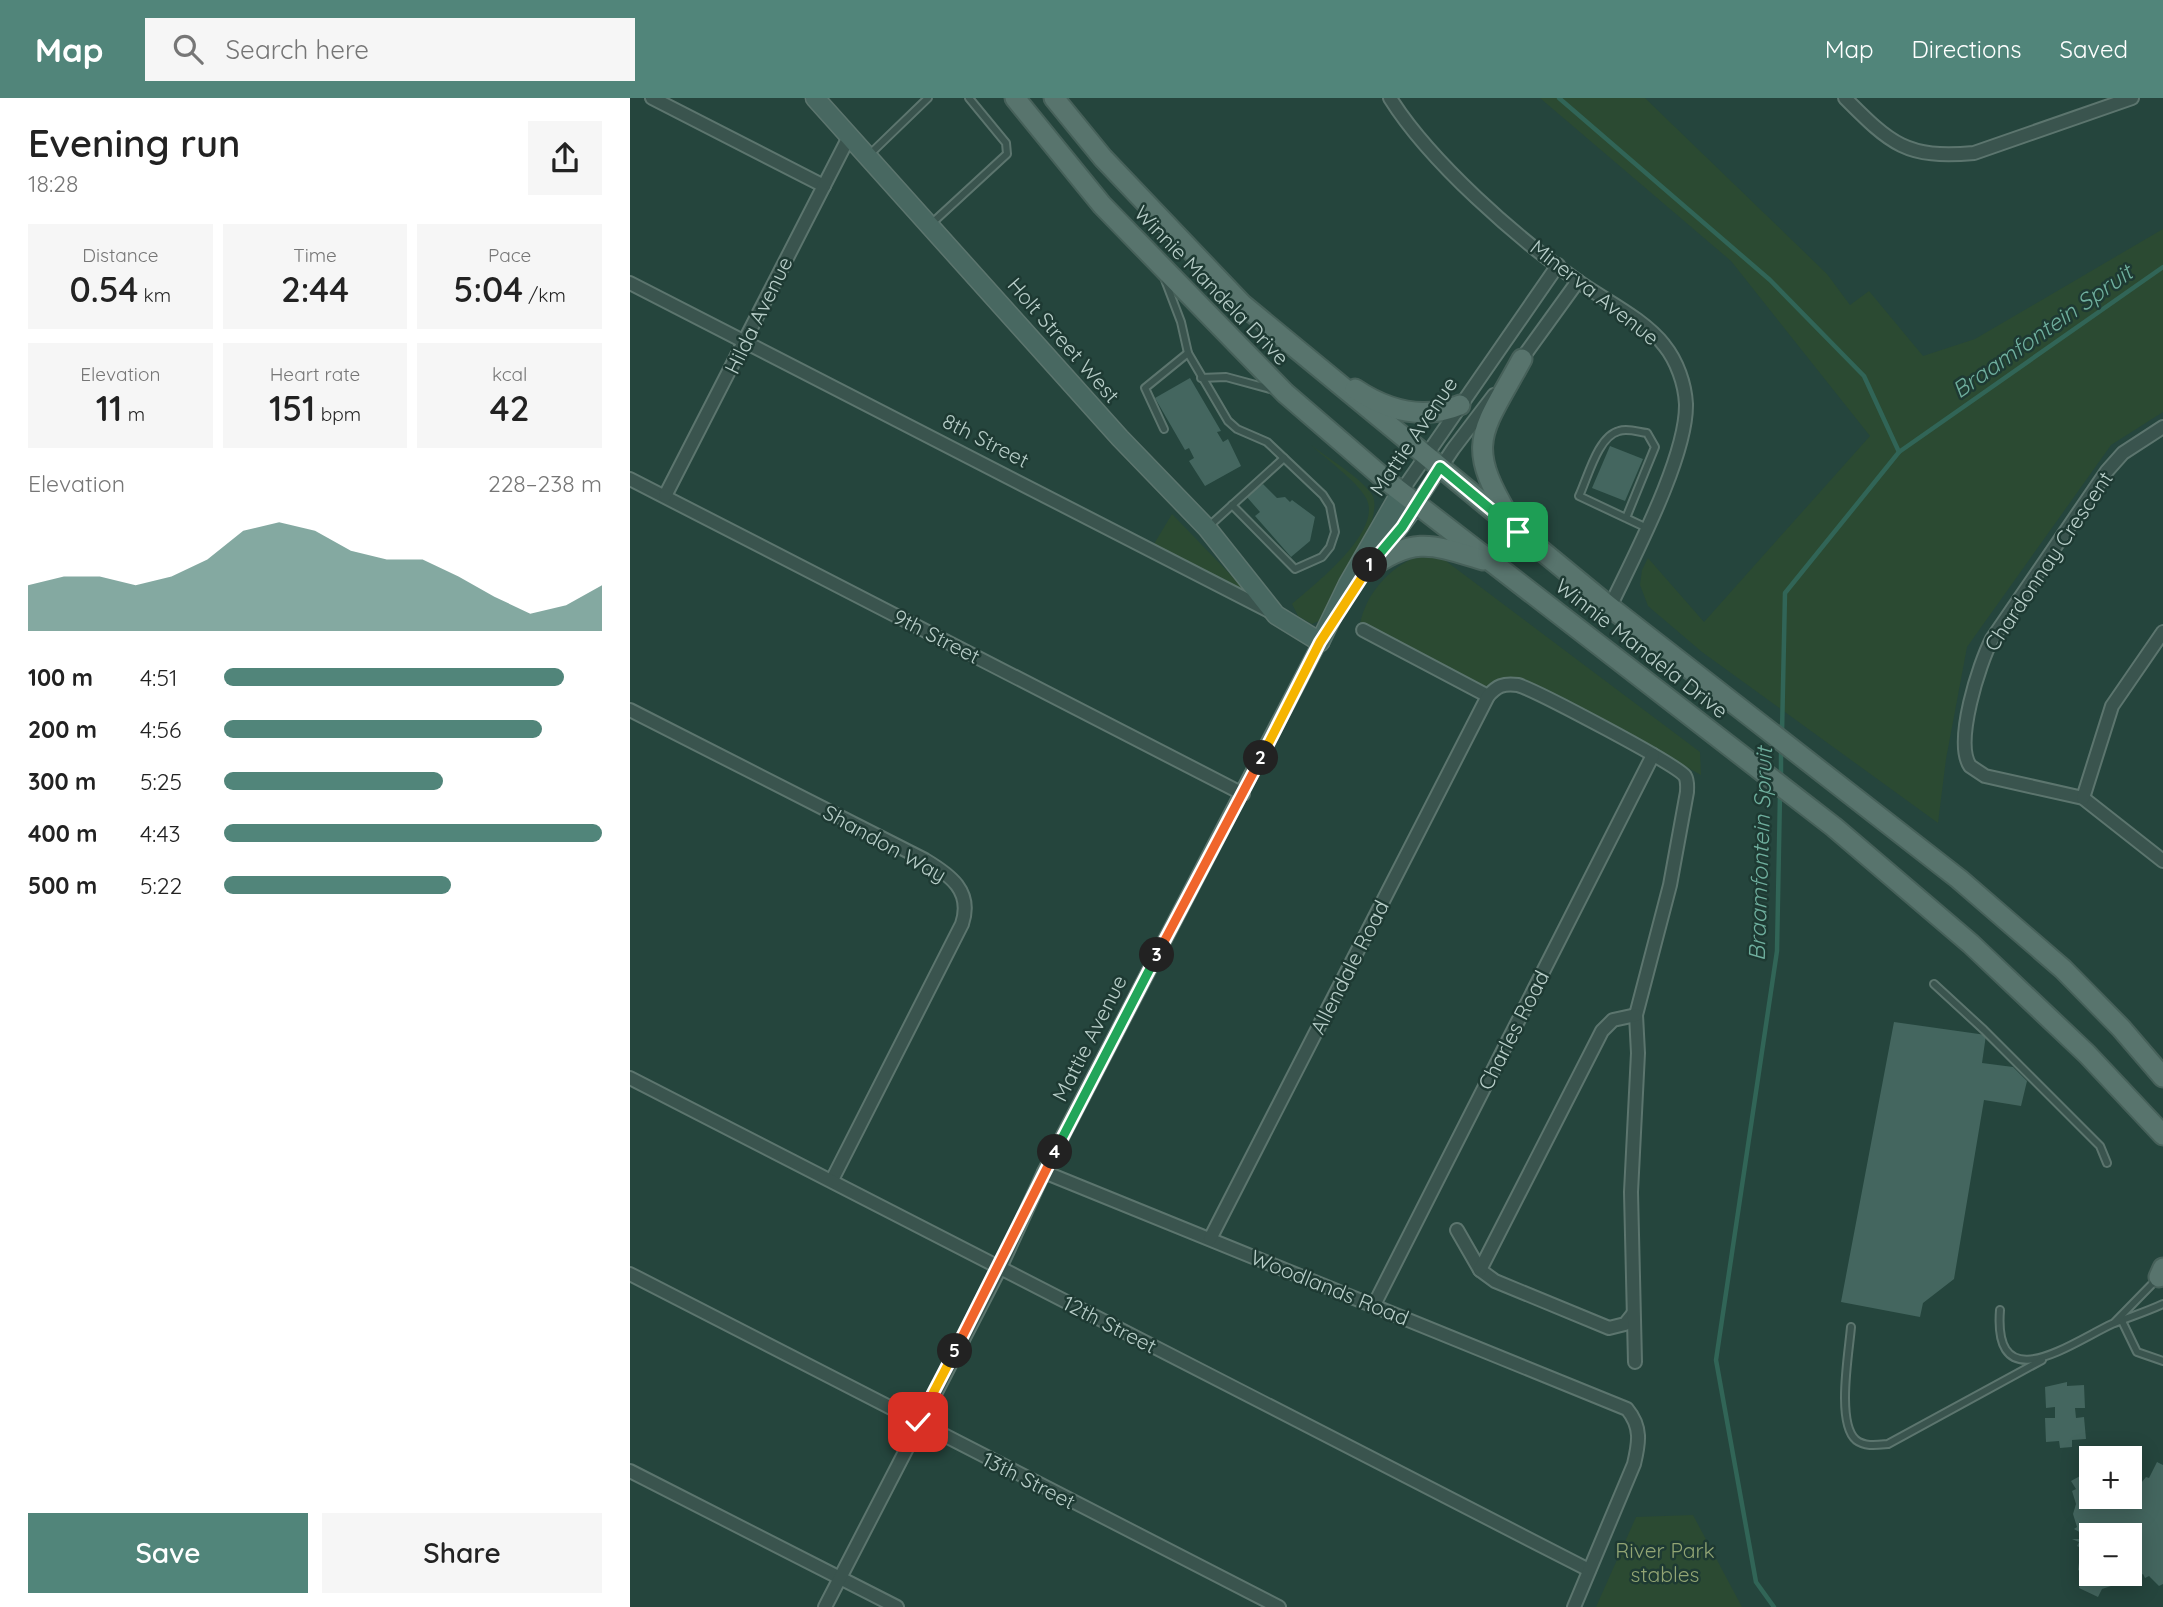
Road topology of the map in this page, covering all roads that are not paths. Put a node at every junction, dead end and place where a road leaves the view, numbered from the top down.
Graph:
1 (653, 98) edge
2 (815, 98) edge
3 (928, 98) edge
4 (969, 98) edge
5 (1016, 98) edge
6 (1054, 98) edge
7 (1390, 98) edge
8 (1845, 98) edge
9 (2132, 98) edge
10 (850, 135) junction
11 (869, 155) junction
12 (824, 186) junction
13 (931, 225) junction
14 (1157, 264) junction
15 (1558, 265) junction
16 (1578, 281) junction
17 (630, 283) edge
18 (1280, 336) junction
19 (744, 344) junction
20 (1188, 353) junction
21 (1522, 359) junction
22 (1201, 378) junction
23 (1286, 393) junction
24 (1461, 405) junction
25 (2163, 426) edge
26 (1164, 429) dead end
27 (1284, 458) junction
28 (1433, 461) junction
29 (630, 479) edge
30 (664, 496) junction
31 (1409, 498) junction
32 (1231, 505) junction
33 (1626, 518) junction
34 (1207, 528) junction
35 (1647, 528) junction
36 (1518, 532) junction
37 (1498, 564) junction
38 (1367, 569) junction
39 (1609, 607) junction
40 (1276, 615) junction
41 (1363, 630) dead end
42 (2163, 632) edge
43 (1320, 642) junction
44 (1488, 696) junction
45 (630, 710) edge
46 (1653, 755) junction
47 (1243, 794) junction
48 (2083, 797) junction
49 (2163, 861) edge
50 (1934, 984) dead end
51 (1636, 1015) junction
52 (2121, 1028) junction
53 (2163, 1064) edge
54 (2163, 1077) edge
55 (630, 1078) edge
56 (2162, 1135) edge
57 (2107, 1163) dead end
58 (1044, 1172) junction
59 (832, 1180) junction
60 (1457, 1230) dead end
61 (1210, 1239) junction
62 (1000, 1268) junction
63 (1480, 1270) junction
64 (2162, 1273) edge
65 (630, 1274) edge
66 (2163, 1304) edge
67 (1374, 1305) junction
68 (2000, 1310) dead end
69 (1633, 1314) junction
70 (2121, 1319) junction
71 (1851, 1327) dead end
72 (2042, 1360) junction
73 (2163, 1361) edge
74 (1635, 1362) dead end
75 (918, 1422) junction
76 (630, 1471) edge
77 (1589, 1570) junction
78 (840, 1577) junction
79 (825, 1607) edge
80 (897, 1607) edge
81 (1279, 1607) edge
82 (1574, 1607) edge

1 - 12 street
2 - 10 street, Holt Street West
3 - 11 lane
4 - 13 lane
5 - 14 main road, Winnie Mandela Drive
6 - 18 main road, Winnie Mandela Drive
7 - 15 street, Minerva Avenue
8 - 9 street
10 - 11 street, Holt Street West
10 - 12 street, Hilda Avenue
11 - 13 street, Holt Street West
12 - 19 street, Hilda Avenue
13 - 34 street, Holt Street West
14 - 20 lane
14 - 23 main road, Winnie Mandela Drive
15 - 16 street, Minerva Avenue
15 - 24 street, Mattie Avenue
16 - 21 street, Mattie Avenue
16 - 35 street, Minerva Avenue
17 - 19 street, 8th Street
18 - 24 main road
18 - 28 main road, Winnie Mandela Drive
19 - 30 street, Hilda Avenue
19 - 40 street, 8th Street
20 - 22 lane
20 - 26 lane
21 - 28 street, Mattie Avenue
21 - 36 main road
22 - 23 lane
22 - 27 lane
23 - 31 main road, Winnie Mandela Drive
24 - 28 street, Mattie Avenue
25 - 48 street, Chardonnay Crescent
27 - 32 lane
27 - 32 lane
28 - 31 street, Mattie Avenue
28 - 31 street, Mattie Avenue
28 - 36 main road, Winnie Mandela Drive
29 - 30 street, 9th Street
30 - 47 street, 9th Street
31 - 37 main road, Winnie Mandela Drive
31 - 38 street, Mattie Avenue
31 - 43 street, Mattie Avenue
32 - 34 lane
33 - 33 lane
33 - 35 lane
34 - 40 street, Holt Street West
35 - 39 street, Minerva Avenue
36 - 39 main road, Winnie Mandela Drive
37 - 38 main road
37 - 56 main road, Winnie Mandela Drive
38 - 43 street, Mattie Avenue
39 - 52 main road, Winnie Mandela Drive
40 - 43 street, 8th Street
41 - 44 street
42 - 48 street
43 - 47 street, Mattie Avenue
44 - 46 street
44 - 61 street, Allendale Road
45 - 59 street, Shandon Way
46 - 51 street
46 - 67 street, Charles Road
47 - 58 street, Mattie Avenue
48 - 49 street
50 - 57 lane
51 - 63 street
51 - 69 street
52 - 53 main road
52 - 54 main road, Winnie Mandela Drive
55 - 59 street, 12th Street
58 - 61 street, Woodlands Road
58 - 62 street, Mattie Avenue
59 - 62 street, 12th Street
60 - 63 street
61 - 67 street, Woodlands Road
62 - 75 street, Mattie Avenue
62 - 77 street, 12th Street
63 - 69 street
64 - 70 lane
65 - 75 street, 13th Street
66 - 70 lane
67 - 77 street, Woodlands Road
68 - 72 lane
69 - 74 street
70 - 72 lane
70 - 73 lane
71 - 72 lane
75 - 78 street, Mattie Avenue
75 - 81 street, 13th Street
76 - 78 street
77 - 82 street
78 - 79 street, Mattie Avenue
78 - 80 street

